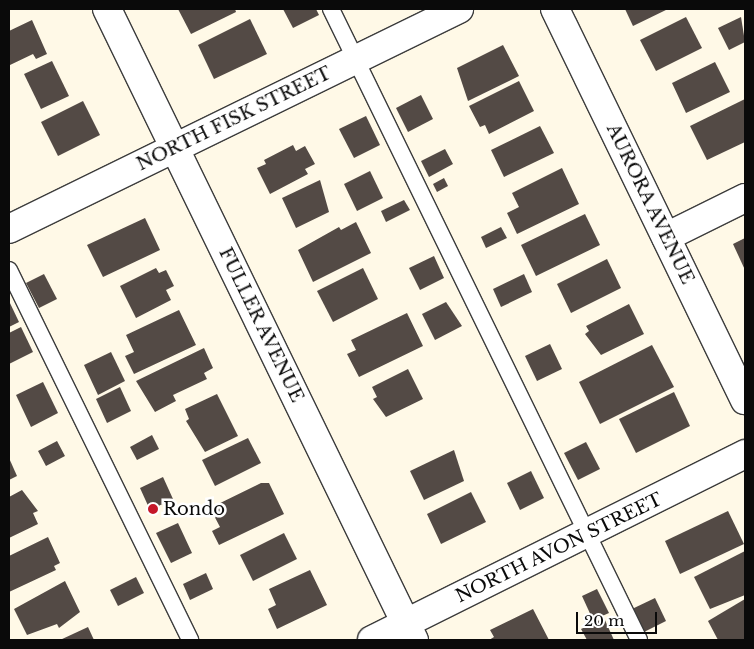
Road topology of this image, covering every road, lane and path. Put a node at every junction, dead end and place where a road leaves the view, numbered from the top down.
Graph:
1 (107, 9) edge
2 (331, 9) edge
3 (459, 9) edge
4 (555, 9) edge
5 (355, 60) junction
6 (175, 149) junction
7 (745, 198) edge
8 (9, 229) edge
9 (666, 237) junction
10 (9, 270) edge
11 (745, 400) edge
12 (745, 454) edge
13 (588, 534) junction
14 (410, 632) edge
15 (190, 640) edge
16 (372, 640) edge
17 (639, 640) edge

1 - 6 street, FULLER AVENUE
2 - 5 lane
3 - 5 street, NORTH FISK STREET
4 - 9 street, AURORA AVENUE
5 - 6 street, NORTH FISK STREET
5 - 13 lane
6 - 8 street, NORTH FISK STREET
6 - 14 street, FULLER AVENUE
7 - 9 street
9 - 11 street, AURORA AVENUE
10 - 15 lane
12 - 13 street, NORTH AVON STREET
13 - 14 street, NORTH AVON STREET
13 - 17 lane
14 - 16 street, NORTH AVON STREET

